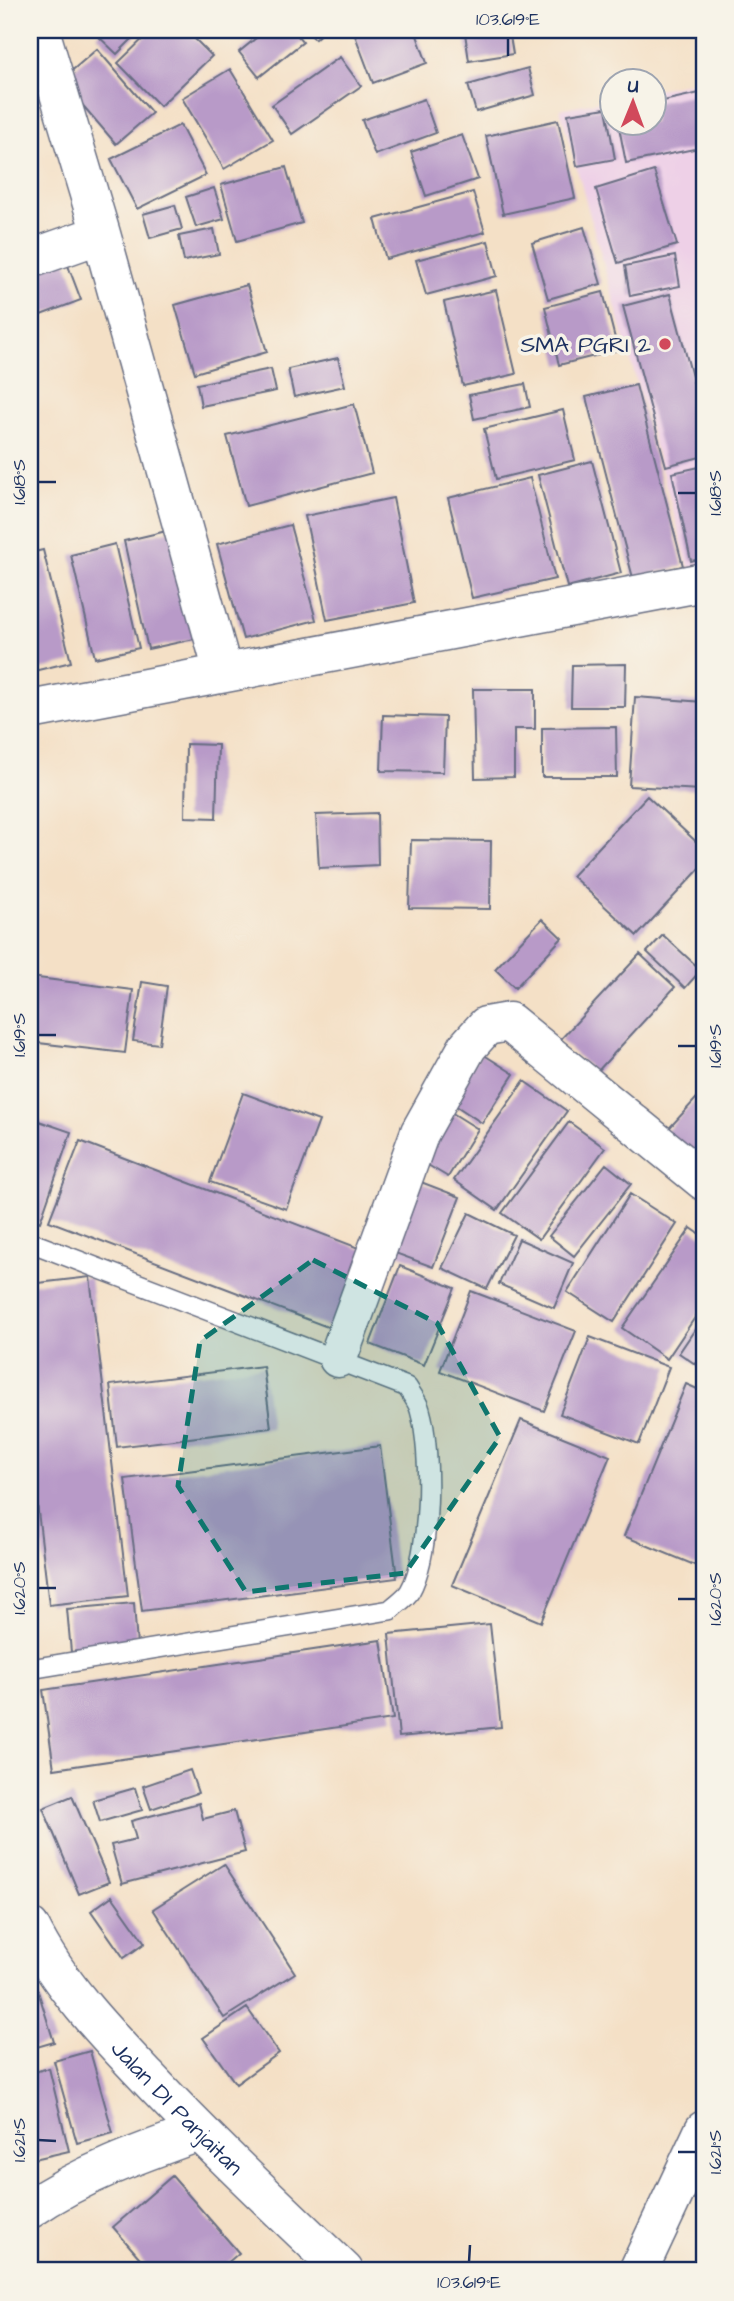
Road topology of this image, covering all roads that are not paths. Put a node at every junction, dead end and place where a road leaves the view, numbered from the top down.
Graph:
1 (40, 30) edge
2 (101, 234) junction
3 (30, 259) edge
4 (704, 582) edge
5 (223, 672) junction
6 (30, 710) edge
7 (704, 1181) edge
8 (30, 1242) edge
9 (338, 1358) junction
10 (30, 1670) edge
11 (30, 1927) edge
12 (704, 2130) edge
13 (199, 2132) junction
14 (30, 2209) edge
15 (344, 2271) edge
16 (638, 2271) edge

1 - 2 street
2 - 3 street
2 - 5 street
4 - 5 street
5 - 6 street
7 - 9 street
8 - 9 lane
9 - 10 lane
11 - 13 street, Jalan DI Panjaitan
12 - 16 street
13 - 14 street
13 - 15 street, Jalan DI Panjaitan

